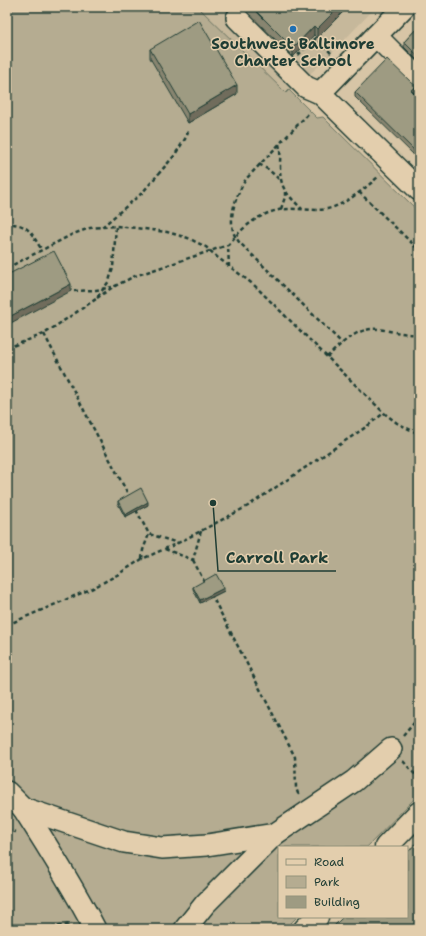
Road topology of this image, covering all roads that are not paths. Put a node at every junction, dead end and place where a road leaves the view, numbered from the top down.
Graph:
1 (404, 7) edge
2 (237, 18) dead end
3 (376, 36) junction
4 (419, 79) edge
5 (320, 93) junction
6 (419, 190) edge
7 (391, 749) road end
8 (7, 792) edge
9 (23, 808) junction
10 (419, 813) edge
11 (275, 834) junction
12 (387, 846) edge
13 (316, 918) edge
14 (92, 925) edge
15 (185, 929) edge
16 (305, 929) edge

1 - 3 street
2 - 5 street
3 - 4 street
3 - 5 street
5 - 6 street
7 - 11 street
8 - 9 street
9 - 11 street
9 - 14 street
10 - 12 main road
11 - 15 street
13 - 16 main road

